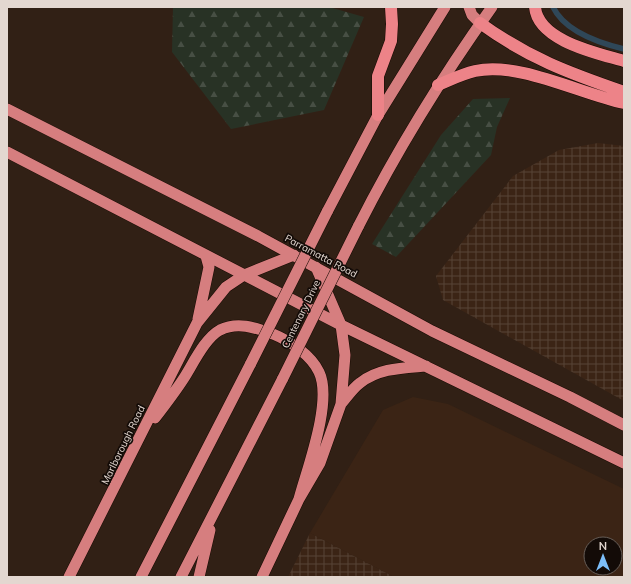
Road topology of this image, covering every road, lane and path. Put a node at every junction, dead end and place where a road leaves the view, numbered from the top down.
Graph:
1 (390, 7) edge
2 (445, 7) edge
3 (469, 7) edge
4 (492, 7) edge
5 (535, 7) edge
6 (480, 23) junction
7 (624, 61) edge
8 (438, 85) junction
9 (624, 92) edge
10 (624, 103) edge
11 (7, 109) edge
12 (378, 115) junction
13 (7, 152) edge
14 (294, 255) junction
15 (206, 256) junction
16 (316, 267) junction
17 (244, 275) junction
18 (197, 323) junction
19 (341, 326) junction
20 (427, 366) junction
21 (341, 404) junction
22 (624, 425) edge
23 (136, 444) junction
24 (624, 463) edge
25 (298, 499) junction
26 (213, 514) junction
27 (70, 577) edge
28 (141, 577) edge
29 (181, 577) edge
30 (199, 577) edge
31 (262, 577) edge

1 - 12 highway
2 - 12 highway
3 - 6 highway
4 - 6 highway, Centenary Drive
5 - 7 highway
6 - 8 highway, Centenary Drive
6 - 9 highway
8 - 10 highway
8 - 26 highway, Centenary Drive, bridge
11 - 14 highway, Parramatta Road
12 - 28 highway, bridge
13 - 15 highway
14 - 16 highway, Parramatta Road
14 - 17 highway, Marlborough Road
15 - 17 highway
15 - 18 highway, Marlborough Road
16 - 19 highway
16 - 22 highway, Parramatta Road
17 - 18 highway, Marlborough Road
17 - 19 highway
18 - 23 highway, Marlborough Road
19 - 20 highway
19 - 21 highway
20 - 21 highway
20 - 24 highway
21 - 25 highway
23 - 25 highway
23 - 27 highway, Marlborough Road
25 - 31 highway
26 - 29 highway, Centenary Drive
26 - 30 highway

